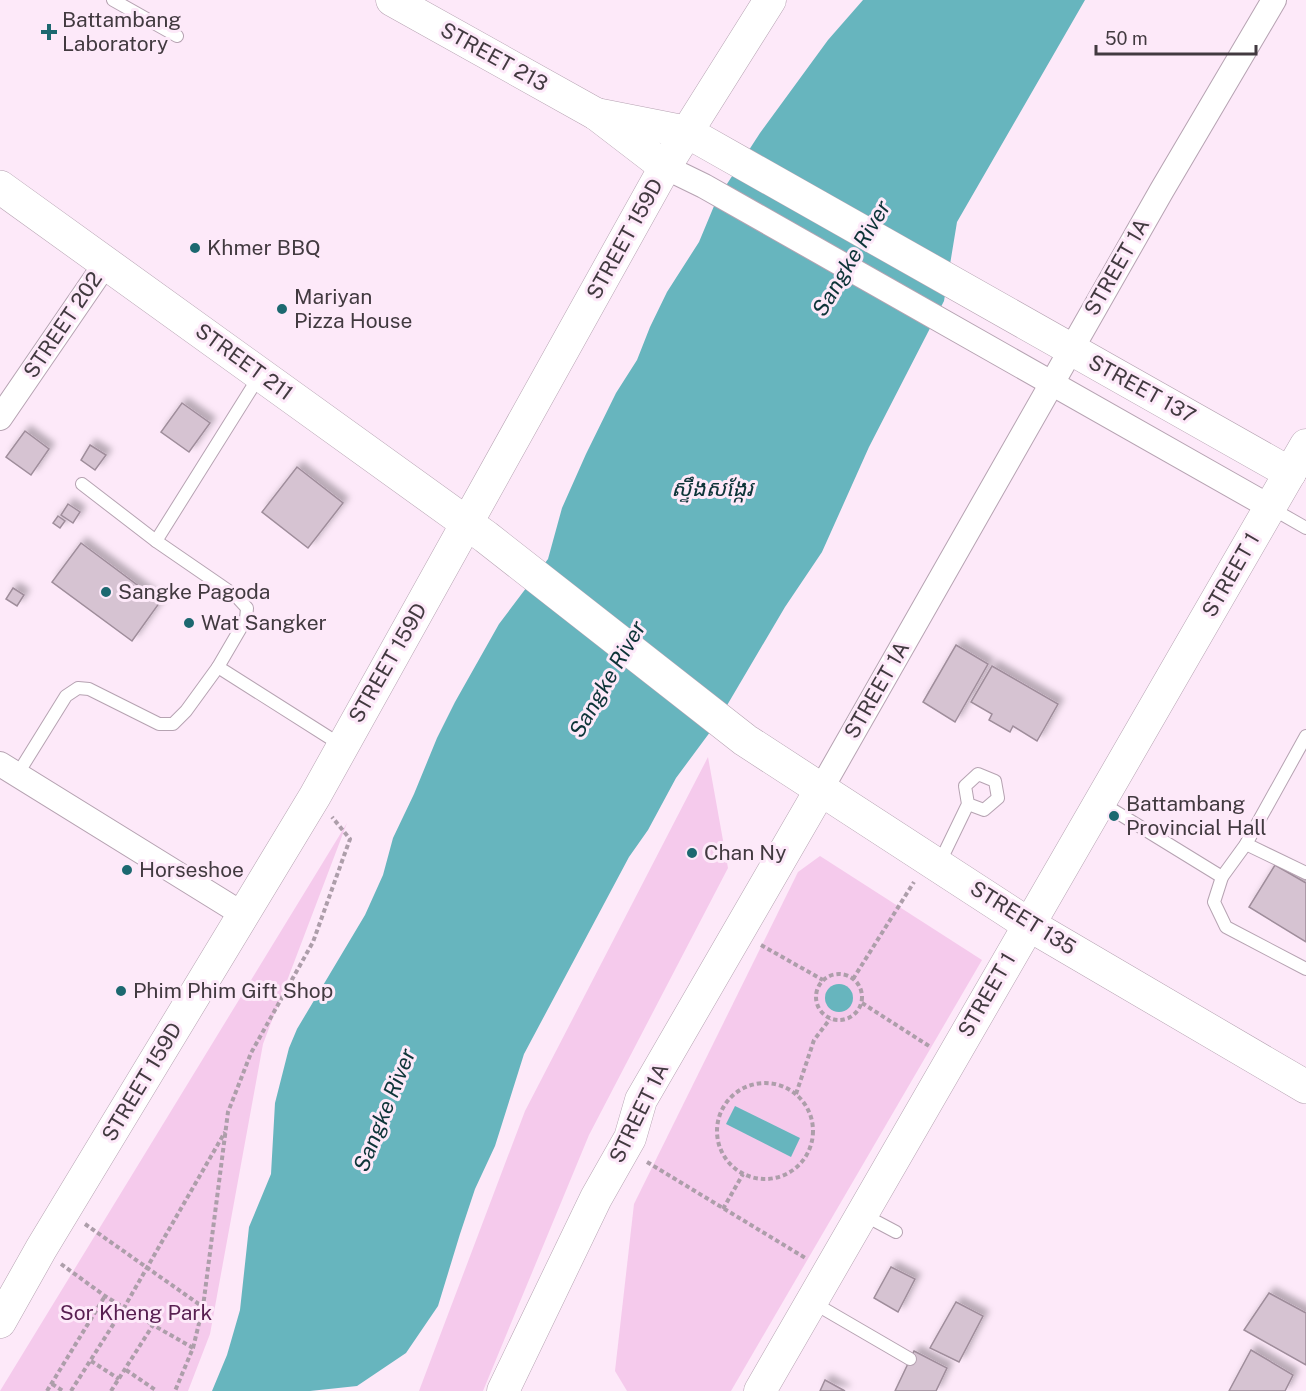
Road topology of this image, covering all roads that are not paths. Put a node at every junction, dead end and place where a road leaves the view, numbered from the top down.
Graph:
1 (113, 0) edge
2 (392, 0) edge
3 (770, 0) edge
4 (1274, 0) edge
5 (177, 36) dead end
6 (596, 114) junction
7 (687, 132) junction
8 (726, 152) joint
9 (665, 167) junction
10 (0, 188) edge
11 (106, 262) junction
12 (1071, 349) junction
13 (261, 374) junction
14 (1050, 384) junction
15 (0, 417) edge
16 (1306, 445) edge
17 (1290, 473) junction
18 (82, 484) dead end
19 (1270, 507) junction
20 (1306, 528) edge
21 (476, 531) junction
22 (156, 541) junction
23 (218, 667) junction
24 (1306, 736) edge
25 (745, 740) joint
26 (341, 745) junction
27 (8, 770) edge
28 (821, 789) junction
29 (1100, 802) junction
30 (968, 804) dead end
31 (1246, 844) junction
32 (933, 862) junction
33 (1306, 873) edge
34 (1222, 877) junction
35 (244, 915) junction
36 (1029, 924) junction
37 (1306, 969) edge
38 (1306, 1087) edge
39 (861, 1214) junction
40 (896, 1232) dead end
41 (811, 1301) junction
42 (0, 1322) edge
43 (910, 1359) dead end
44 (503, 1391) edge
45 (760, 1391) edge

1 - 5 lane
2 - 6 street, STREET 213
3 - 7 street, STREET 159D
4 - 12 street, STREET 1A
6 - 7 street, STREET 213
6 - 9 street, STREET 213
7 - 8 street, STREET 213
7 - 9 street, STREET 159D
8 - 12 street, STREET 137
9 - 14 street, STREET 213
9 - 21 street, STREET 159D
10 - 11 main road, STREET 211
11 - 13 main road, STREET 211
11 - 15 street, STREET 202
12 - 14 street, STREET 1A
12 - 17 street, STREET 137
13 - 21 main road, STREET 211
13 - 22 lane
14 - 19 street, STREET 137
14 - 28 street, STREET 1A
16 - 17 street, STREET 1
17 - 19 street, STREET 1
18 - 22 lane
19 - 20 lane
19 - 29 street, STREET 1
21 - 25 main road, STREET 211
21 - 26 street, STREET 159D
22 - 23 lane
23 - 26 lane
23 - 27 lane
24 - 31 lane
25 - 28 main road, STREET 135
26 - 35 street, STREET 159D
27 - 35 street
28 - 32 main road, STREET 135
28 - 44 street, STREET 1A
29 - 34 lane
29 - 36 street, STREET 1
30 - 32 lane
31 - 33 lane
31 - 34 lane
32 - 36 main road, STREET 135
34 - 37 lane
35 - 42 street, STREET 159D
36 - 38 main road, STREET 135
36 - 39 street, STREET 1
39 - 40 lane
39 - 41 street, STREET 1
41 - 43 lane
41 - 45 street, STREET 1

